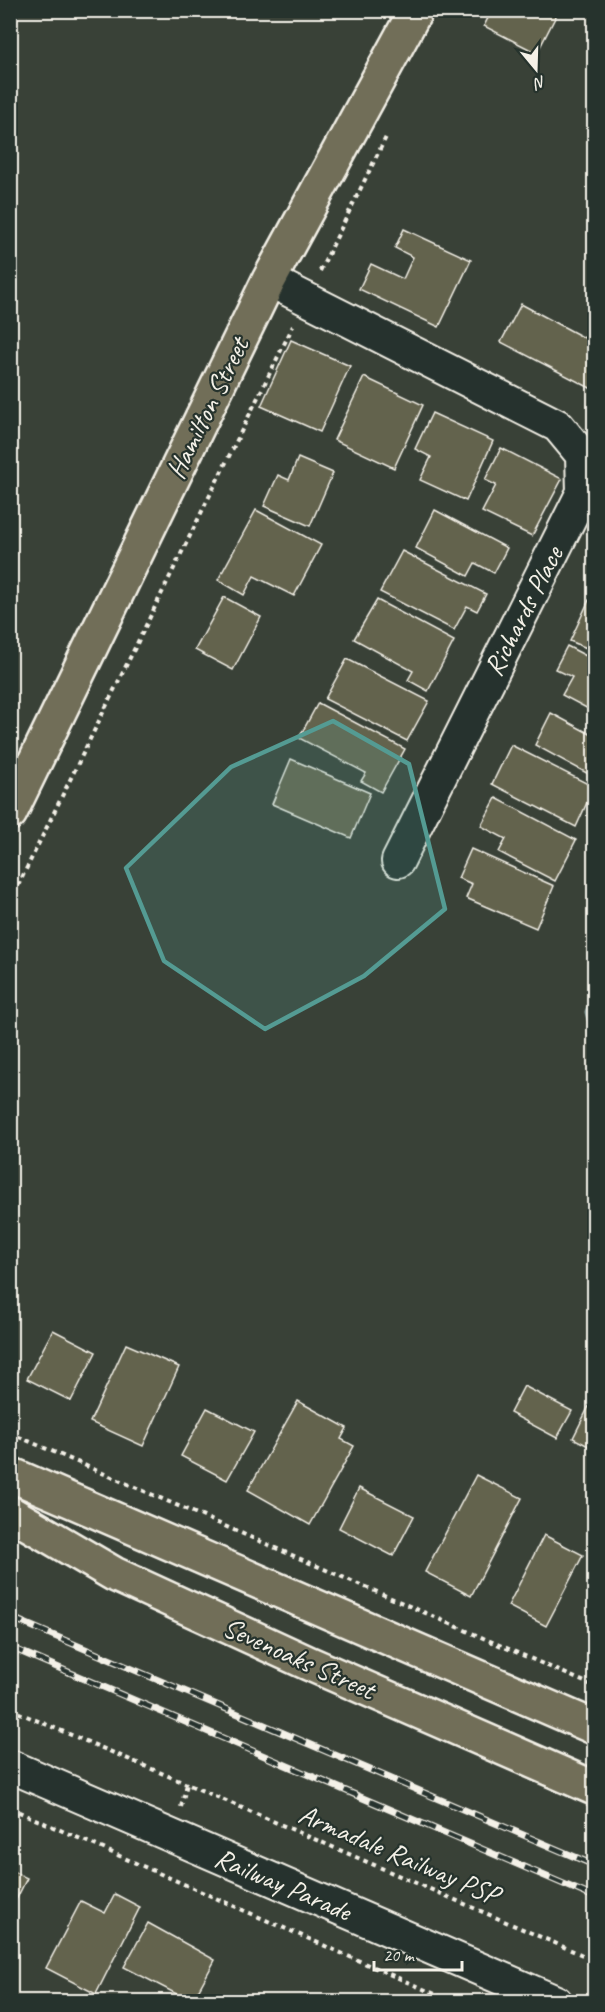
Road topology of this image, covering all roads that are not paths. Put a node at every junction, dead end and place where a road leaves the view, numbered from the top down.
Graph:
1 (416, 10) edge
2 (269, 280) junction
3 (10, 813) edge
4 (398, 861) dead end
5 (10, 1474) edge
6 (10, 1513) edge
7 (594, 1727) edge
8 (10, 1766) edge
9 (594, 1788) edge
10 (556, 2001) edge

1 - 2 main road, Hamilton Street
2 - 3 main road, Hamilton Street
2 - 4 street, Richards Place
5 - 7 main road, Sevenoaks Street
6 - 9 main road, Sevenoaks Street
8 - 10 street, Railway Parade

